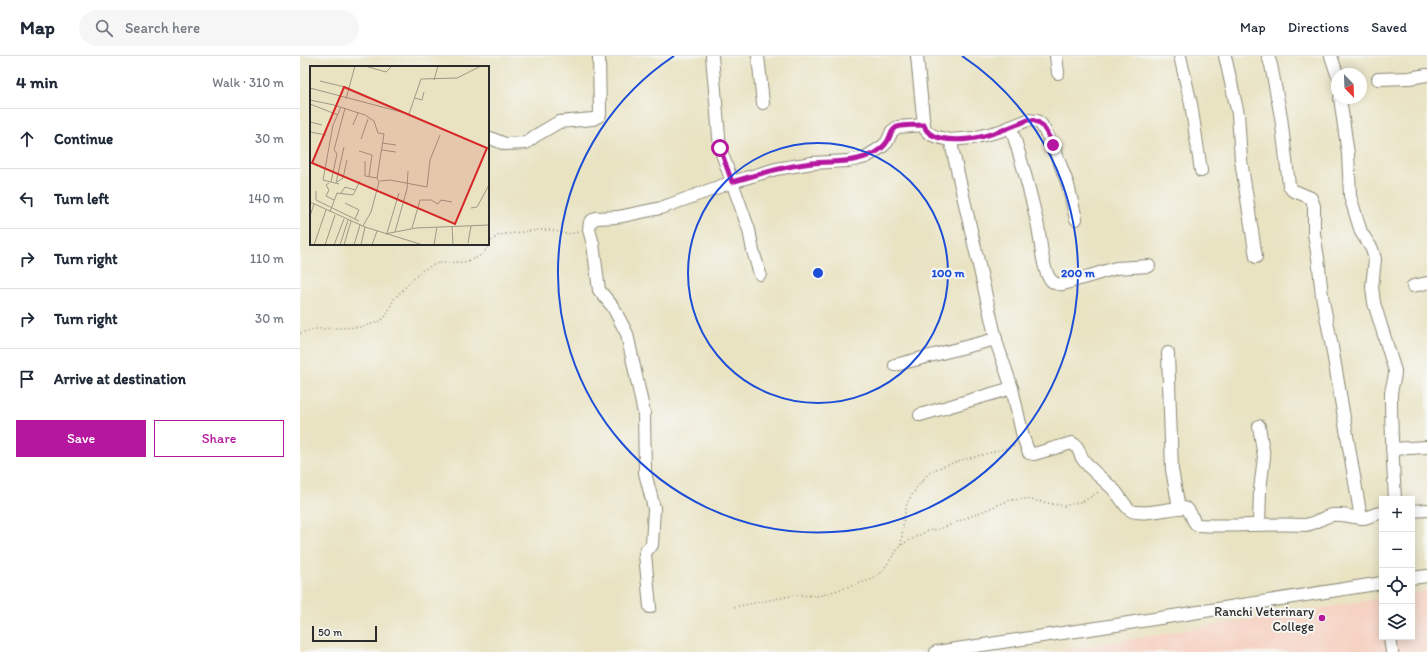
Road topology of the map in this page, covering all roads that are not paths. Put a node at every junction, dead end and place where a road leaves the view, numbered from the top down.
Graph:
1 (599, 56) edge
2 (712, 56) edge
3 (758, 56) edge
4 (918, 56) edge
5 (1056, 56) edge
6 (1180, 56) edge
7 (1225, 56) edge
8 (1268, 56) edge
9 (1331, 56) edge
10 (1335, 68) edge
11 (1058, 73) dead end
12 (1427, 75) edge
13 (1378, 79) dead end
14 (763, 103) dead end
15 (1341, 104) edge
16 (924, 125) junction
17 (1011, 127) junction
18 (489, 138) edge
19 (949, 140) junction
20 (1201, 171) dead end
21 (732, 182) junction
22 (1076, 219) dead end
23 (1256, 256) dead end
24 (1149, 266) dead end
25 (760, 274) dead end
26 (1427, 282) edge
27 (1413, 286) dead end
28 (996, 339) junction
29 (1168, 353) dead end
30 (895, 365) dead end
31 (1012, 388) junction
32 (920, 415) dead end
33 (1259, 426) dead end
34 (1427, 447) edge
35 (1392, 449) junction
36 (1395, 496) edge
37 (1179, 508) junction
38 (1427, 510) edge
39 (1415, 511) edge
40 (1379, 514) edge
41 (1361, 518) junction
42 (1259, 524) junction
43 (1427, 576) edge
44 (1415, 578) edge
45 (1379, 583) edge
46 (650, 606) dead end
47 (1390, 640) edge
48 (936, 652) edge
49 (1392, 652) edge

1 - 18 street
2 - 21 street
3 - 14 street
4 - 16 street
5 - 11 street
6 - 20 street
7 - 23 street
8 - 41 street
9 - 10 street
12 - 13 street
15 - 35 street
16 - 19 street
16 - 21 street
17 - 19 street
17 - 22 street
17 - 24 street
19 - 28 street
21 - 25 street
21 - 46 street
26 - 27 street
28 - 30 street
28 - 31 street
29 - 37 street
31 - 32 street
31 - 37 street
33 - 42 street
34 - 35 street
35 - 36 street
37 - 42 street
38 - 39 street
40 - 41 street
41 - 42 street
43 - 44 street
45 - 48 street
47 - 49 street

